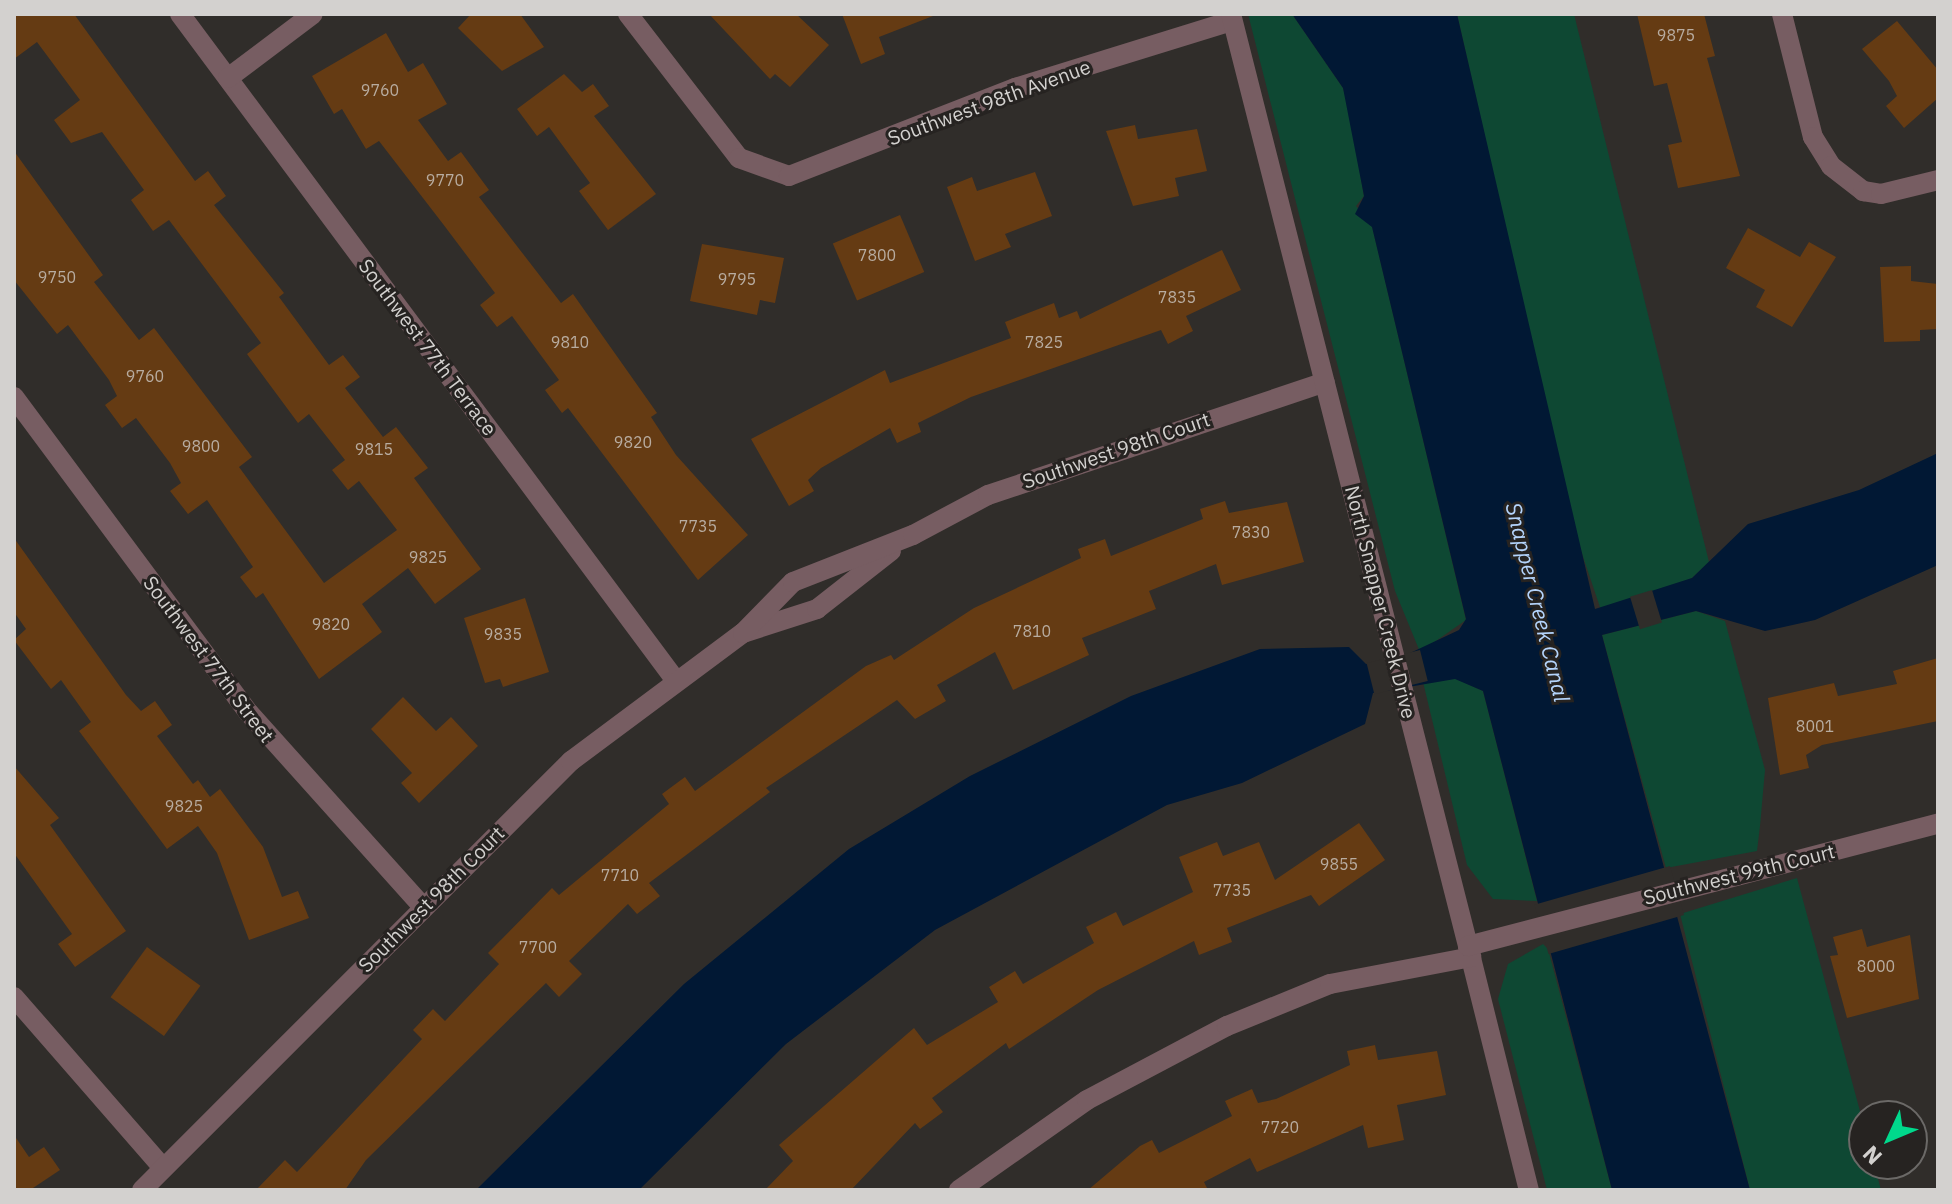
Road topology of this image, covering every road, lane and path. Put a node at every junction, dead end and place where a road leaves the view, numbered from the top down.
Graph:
1 (180, 14) edge
2 (313, 14) edge
3 (628, 14) edge
4 (1782, 14) edge
5 (1232, 18) edge
6 (228, 78) junction
7 (1938, 180) edge
8 (1325, 382) junction
9 (14, 397) edge
10 (913, 535) junction
11 (743, 633) junction
12 (676, 681) junction
13 (1938, 824) edge
14 (422, 906) junction
15 (1470, 951) junction
16 (14, 997) edge
17 (163, 1168) junction
18 (142, 1190) edge
19 (959, 1190) edge
20 (1529, 1190) edge

1 - 6 street, Southwest 77th Terrace
2 - 6 street
3 - 5 street, Southwest 98th Avenue
4 - 7 street
5 - 8 street, North Snapper Creek Drive
6 - 12 street, Southwest 77th Terrace
8 - 10 street, Southwest 98th Court
8 - 15 street, North Snapper Creek Drive
9 - 14 street, Southwest 77th Street
10 - 11 street, Southwest 98th Court
10 - 11 street, Southwest 98th Court
11 - 12 street, Southwest 98th Court
12 - 14 street, Southwest 98th Court
13 - 15 street, Southwest 99th Court
14 - 17 street, Southwest 98th Court
15 - 19 street, Southwest 99th Court
15 - 20 street, North Snapper Creek Drive
16 - 17 street
17 - 18 street, Southwest 98th Court

